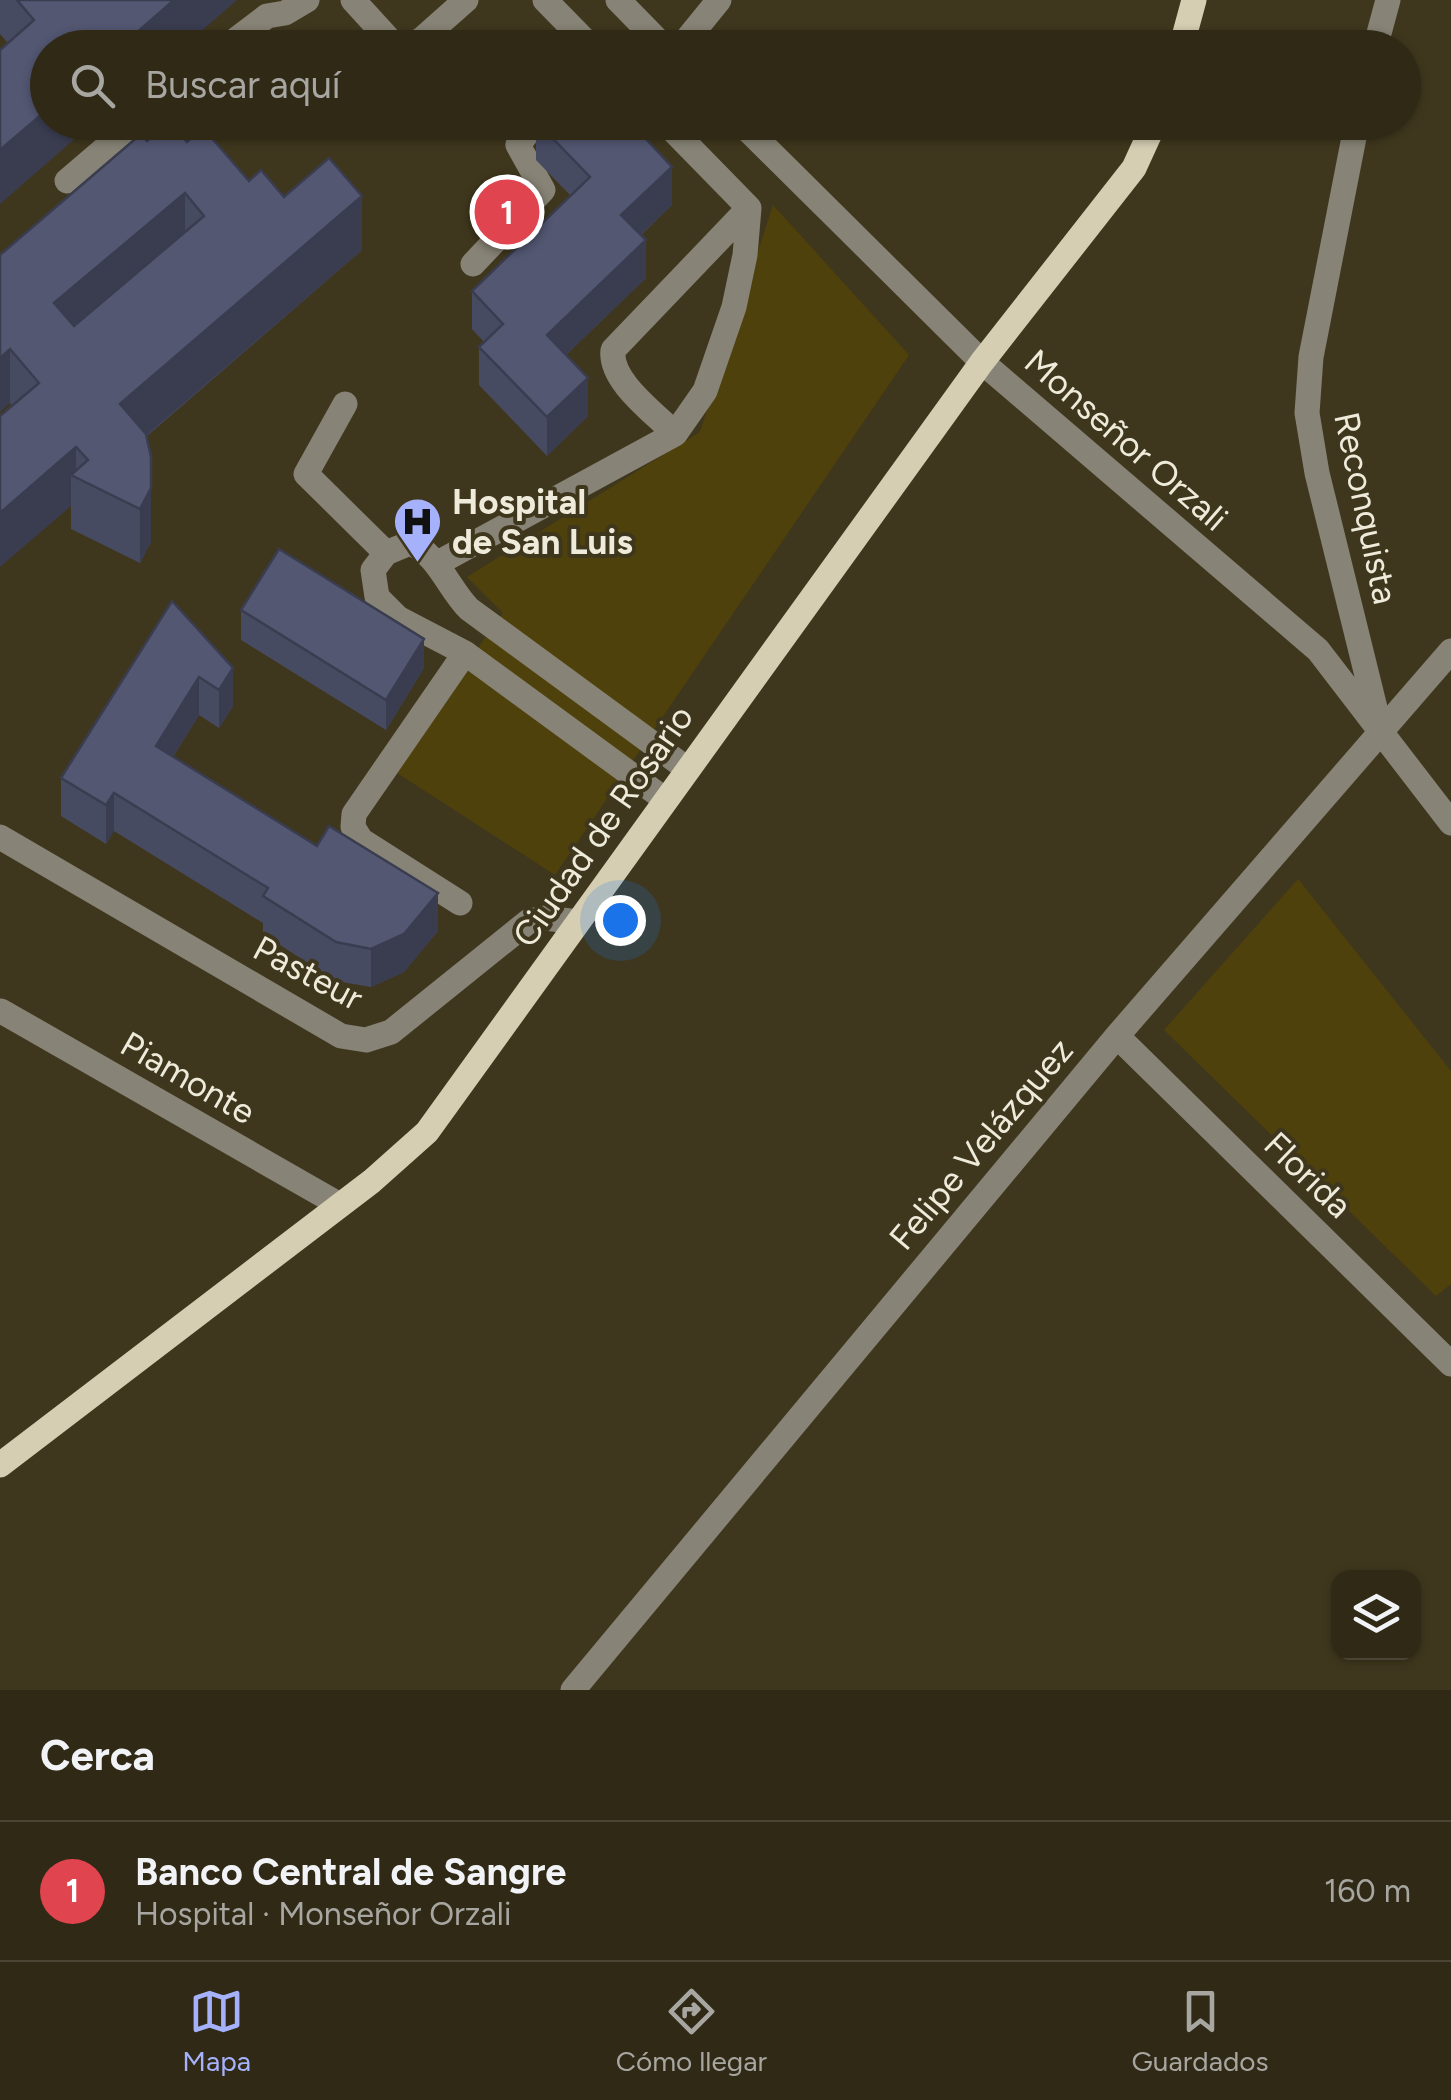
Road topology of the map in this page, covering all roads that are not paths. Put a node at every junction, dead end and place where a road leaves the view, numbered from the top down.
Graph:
1 (307, 0) edge
2 (466, 0) edge
3 (546, 0) edge
4 (618, 0) edge
5 (719, 0) edge
6 (1194, 0) edge
7 (1388, 0) edge
8 (366, 4) edge
9 (249, 30) edge
10 (384, 30) edge
11 (429, 30) edge
12 (575, 30) edge
13 (647, 30) edge
14 (695, 30) edge
15 (1186, 30) edge
16 (1380, 30) edge
17 (115, 140) edge
18 (522, 140) edge
19 (682, 140) edge
20 (758, 140) edge
21 (1146, 140) edge
22 (1353, 140) edge
23 (67, 181) dead end
24 (748, 208) junction
25 (473, 264) dead end
26 (982, 362) junction
27 (345, 404) dead end
28 (675, 434) junction
29 (386, 553) junction
30 (436, 564) junction
31 (1451, 651) edge
32 (465, 653) junction
33 (1380, 730) junction
34 (686, 768) junction
35 (664, 798) junction
36 (1451, 822) edge
37 (0, 837) edge
38 (460, 902) dead end
39 (578, 922) junction
40 (1, 1010) edge
41 (1116, 1036) junction
42 (340, 1205) junction
43 (1442, 1338) edge
44 (1451, 1364) edge
45 (0, 1465) edge
46 (574, 1690) edge

1 - 9 street
2 - 11 street
3 - 12 street
4 - 13 street
5 - 14 street
6 - 15 main road
7 - 16 street
8 - 10 street
17 - 23 street
18 - 25 street
19 - 24 street
20 - 26 street, Monseñor Orzali
21 - 26 main road, Ciudad de Rosario
22 - 33 street, Reconquista
24 - 28 street
24 - 28 street
26 - 33 street, Monseñor Orzali
26 - 34 main road, Ciudad de Rosario
27 - 29 street
28 - 30 street
29 - 30 street
29 - 32 street
30 - 34 street
31 - 33 street, Felipe Velázquez
32 - 35 street
32 - 38 street
33 - 36 street, Monseñor Orzali
33 - 41 street, Felipe Velázquez
34 - 35 main road, Ciudad de Rosario
35 - 39 main road, Ciudad de Rosario
37 - 39 street, Pasteur
39 - 42 main road, Ciudad de Rosario
40 - 42 street, Piamonte
41 - 43 street, Florida
41 - 46 street, Felipe Velázquez
42 - 45 main road, Ciudad de Rosario
43 - 44 street, Florida

